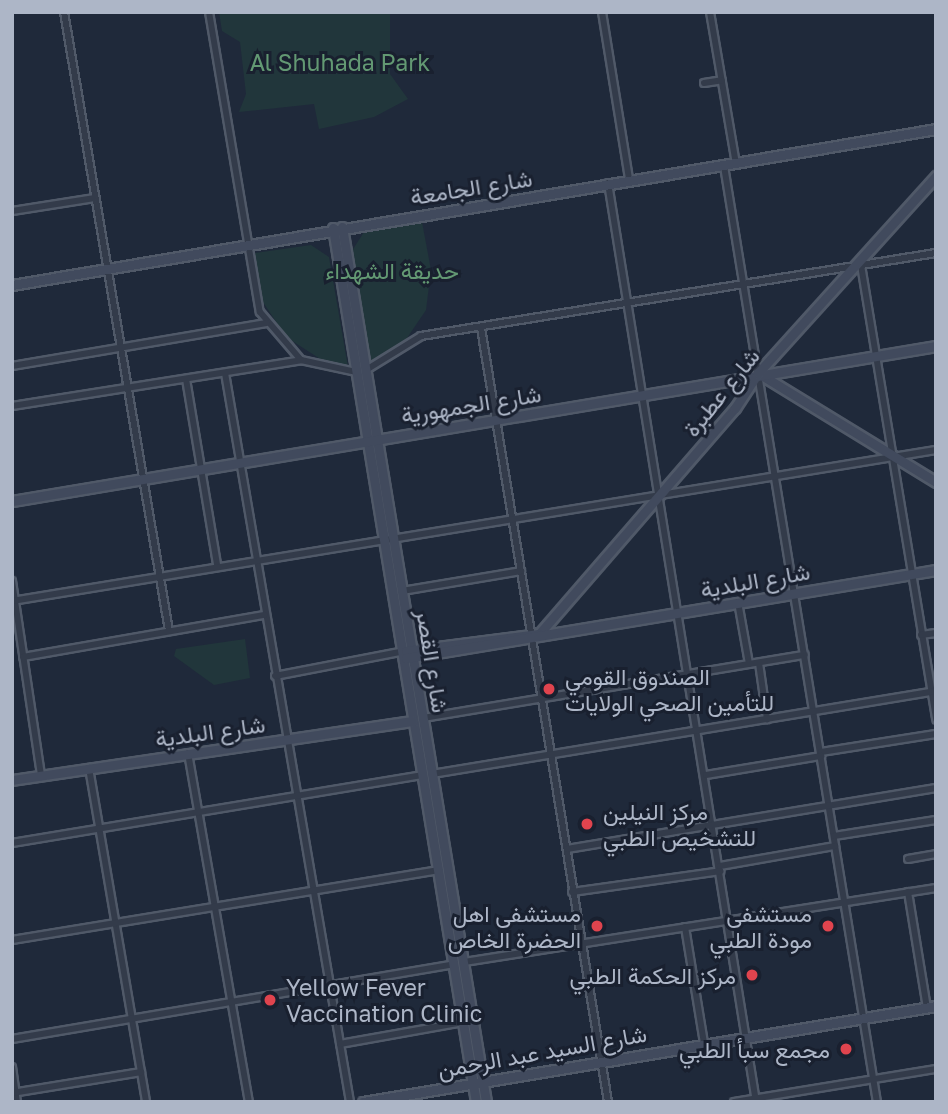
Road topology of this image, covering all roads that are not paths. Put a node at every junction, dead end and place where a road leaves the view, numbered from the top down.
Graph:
1 (64, 12) edge
2 (209, 12) edge
3 (602, 12) edge
4 (710, 12) edge
5 (722, 80) junction
6 (705, 83) dead end
7 (936, 129) edge
8 (736, 164) junction
9 (724, 166) junction
10 (936, 176) edge
11 (629, 179) junction
12 (608, 183) junction
13 (95, 198) junction
14 (12, 211) edge
15 (338, 228) junction
16 (247, 245) junction
17 (936, 253) edge
18 (861, 265) junction
19 (107, 269) junction
20 (12, 285) edge
21 (744, 285) junction
22 (627, 305) junction
23 (266, 323) junction
24 (481, 328) junction
25 (936, 346) edge
26 (120, 348) junction
27 (877, 354) junction
28 (301, 360) junction
29 (12, 366) edge
30 (361, 371) junction
31 (225, 373) junction
32 (758, 373) junction
33 (186, 379) junction
34 (128, 388) junction
35 (641, 395) junction
36 (12, 406) edge
37 (496, 419) junction
38 (379, 438) junction
39 (367, 440) junction
40 (936, 450) edge
41 (891, 456) junction
42 (241, 461) junction
43 (201, 468) junction
44 (775, 476) junction
45 (142, 478) junction
46 (936, 482) edge
47 (658, 497) junction
48 (12, 501) edge
49 (513, 520) junction
50 (394, 538) junction
51 (382, 540) junction
52 (256, 560) junction
53 (217, 565) junction
54 (936, 570) edge
55 (521, 571) junction
56 (911, 573) junction
57 (161, 574) junction
58 (12, 581) edge
59 (402, 591) junction
60 (795, 592) junction
61 (14, 600) edge
62 (738, 602) junction
63 (678, 612) junction
64 (264, 615) junction
65 (169, 631) junction
66 (936, 633) edge
67 (535, 634) junction
68 (921, 635) junction
69 (412, 653) junction
70 (400, 655) junction
71 (805, 655) junction
72 (23, 657) junction
73 (759, 663) junction
74 (749, 664) junction
75 (688, 674) junction
76 (275, 677) junction
77 (933, 691) edge
78 (542, 699) junction
79 (815, 711) junction
80 (423, 718) junction
81 (767, 719) junction
82 (936, 720) edge
83 (413, 721) junction
84 (699, 731) junction
85 (936, 734) edge
86 (286, 739) junction
87 (188, 753) junction
88 (552, 754) junction
89 (821, 754) junction
90 (89, 768) junction
91 (41, 775) junction
92 (427, 775) junction
93 (706, 775) junction
94 (12, 780) edge
95 (936, 788) edge
96 (297, 796) junction
97 (829, 806) junction
98 (199, 812) junction
99 (936, 820) edge
100 (713, 825) junction
101 (99, 829) junction
102 (834, 836) junction
103 (12, 843) edge
104 (835, 846) junction
105 (567, 849) junction
106 (936, 854) edge
107 (908, 859) dead end
108 (720, 868) junction
109 (439, 870) junction
110 (936, 888) edge
111 (314, 891) junction
112 (572, 892) junction
113 (908, 892) junction
114 (844, 900) junction
115 (217, 907) junction
116 (728, 920) junction
117 (116, 923) junction
118 (685, 927) junction
119 (12, 940) edge
120 (579, 946) junction
121 (459, 963) junction
122 (329, 987) junction
123 (232, 1004) junction
124 (932, 1007) edge
125 (864, 1018) junction
126 (132, 1020) junction
127 (463, 1021) junction
128 (747, 1036) junction
129 (12, 1039) edge
130 (704, 1043) junction
131 (340, 1044) junction
132 (600, 1061) junction
133 (12, 1067) edge
134 (936, 1069) edge
135 (141, 1072) junction
136 (874, 1079) junction
137 (477, 1080) junction
138 (14, 1093) edge
139 (756, 1100) edge
140 (17, 1102) edge
141 (146, 1102) edge
142 (249, 1102) edge
143 (350, 1102) edge
144 (363, 1102) edge
145 (476, 1102) edge
146 (486, 1102) edge
147 (608, 1102) edge
148 (734, 1102) edge
149 (877, 1102) edge

1 - 13 street
2 - 16 street
3 - 11 street
4 - 5 street
5 - 6 street
5 - 8 street
7 - 8 main road, شارع الجامعة
8 - 9 main road, شارع الجامعة
9 - 11 main road, شارع الجامعة
9 - 21 street
10 - 18 main road, شارع عطبرة
11 - 12 main road, شارع الجامعة
12 - 15 main road, شارع الجامعة
12 - 22 street
13 - 14 street
13 - 19 street
15 - 16 main road, شارع الجامعة
15 - 30 main road, شارع القصر
16 - 19 main road, شارع الجامعة
16 - 23 street
17 - 18 street
18 - 21 street
18 - 27 street
18 - 32 main road, شارع عطبرة
19 - 20 main road, شارع الجامعة
19 - 26 street
21 - 22 street
21 - 32 street
22 - 24 street
22 - 35 street
23 - 26 street
23 - 28 street
24 - 30 street
24 - 37 street
25 - 27 main road, شارع الجمهورية
26 - 29 street
26 - 34 street
27 - 32 main road, شارع الجمهورية
27 - 41 street
28 - 30 street
28 - 31 street
30 - 38 main road, شارع القصر
30 - 39 main road, شارع القصر
31 - 33 street
31 - 42 street
32 - 35 main road, شارع الجمهورية
32 - 41 main road
32 - 44 street
32 - 47 main road, شارع عطبرة
33 - 34 street
33 - 43 street
34 - 36 street
34 - 45 street
35 - 37 main road, شارع الجمهورية
35 - 47 street
37 - 38 main road, شارع الجمهورية
37 - 49 street
38 - 39 main road, شارع الجمهورية
38 - 50 main road, شارع القصر
39 - 42 main road, شارع الجمهورية
39 - 51 main road, شارع القصر
40 - 41 street
41 - 44 street
41 - 46 main road
41 - 56 street
42 - 43 main road, شارع الجمهورية
42 - 52 street
43 - 45 main road, شارع الجمهورية
43 - 53 street
44 - 47 street
44 - 60 street
45 - 48 main road, شارع الجمهورية
45 - 57 street
47 - 49 street
47 - 63 street
47 - 67 main road, شارع عطبرة
49 - 50 street
49 - 55 street
50 - 51 street
50 - 59 main road, شارع القصر
51 - 52 street
51 - 70 main road, شارع القصر
52 - 53 street
52 - 64 street
53 - 57 street
54 - 56 main road, شارع البلدية
55 - 59 street
55 - 67 street
56 - 60 main road, شارع البلدية
56 - 68 street
57 - 61 street
57 - 65 street
58 - 61 street
59 - 69 main road, شارع القصر
60 - 62 main road, شارع البلدية
60 - 71 street
61 - 72 street
62 - 63 main road, شارع البلدية
62 - 74 street
63 - 67 main road, شارع البلدية
63 - 75 street
64 - 65 street
64 - 76 street
65 - 72 street
66 - 68 street
67 - 69 main road, شارع البلدية
67 - 78 street
68 - 77 street
69 - 70 main road, شارع البلدية
69 - 80 main road, شارع القصر
70 - 76 street, شارع البلدية
70 - 83 main road, شارع القصر
71 - 73 street
71 - 79 street
72 - 91 street
73 - 74 street
73 - 81 street
74 - 75 street
75 - 78 street
75 - 84 street
76 - 86 street
77 - 79 street
77 - 82 street
78 - 80 street
78 - 88 street
79 - 81 street
79 - 89 street
80 - 92 main road, شارع القصر
81 - 84 street
83 - 86 main road, شارع البلدية
83 - 92 main road, شارع القصر
84 - 88 street
84 - 93 street
85 - 89 street
86 - 87 main road, شارع البلدية
86 - 96 street
87 - 90 main road, شارع البلدية
87 - 98 street
88 - 92 street
88 - 105 street
89 - 93 street
89 - 97 street
90 - 91 main road, شارع البلدية
90 - 101 street
91 - 94 main road, شارع البلدية
92 - 96 street
92 - 109 main road, شارع القصر
92 - 121 main road, شارع القصر
93 - 100 street
95 - 97 street
96 - 98 street
96 - 111 street
97 - 100 street
97 - 102 street
98 - 101 street
98 - 115 street
99 - 102 street
100 - 105 street
100 - 108 street
101 - 103 street
101 - 117 street
102 - 104 street
104 - 108 street
104 - 114 street
105 - 112 street
106 - 107 street
108 - 112 street
108 - 116 street
109 - 111 street
109 - 121 main road, شارع القصر
110 - 113 street
111 - 115 street
111 - 122 street
112 - 120 street
113 - 114 street
113 - 124 street
114 - 116 street
114 - 125 street
115 - 117 street
115 - 123 street
116 - 118 street
116 - 128 street
117 - 119 street
117 - 126 street
118 - 120 street
118 - 130 street
120 - 121 street
120 - 132 street
121 - 122 street
121 - 127 main road, شارع القصر
121 - 137 main road, شارع القصر
122 - 123 street
122 - 131 street
123 - 126 street
123 - 142 street
124 - 125 main road, شارع السيد عبد الرحمن
125 - 128 main road, شارع السيد عبد الرحمن
125 - 136 street
126 - 129 street
126 - 135 street
127 - 131 street
127 - 137 main road, شارع القصر
128 - 130 main road, شارع السيد عبد الرحمن
128 - 139 street
130 - 132 main road, شارع السيد عبد الرحمن
131 - 143 street
132 - 137 main road, شارع السيد عبد الرحمن
132 - 147 street
133 - 138 street
134 - 136 street
135 - 138 street
135 - 141 street
136 - 139 street
136 - 149 street
137 - 144 main road, شارع السيد عبد الرحمن
137 - 145 main road, شارع القصر
137 - 146 main road, شارع القصر
138 - 140 street
139 - 148 street

